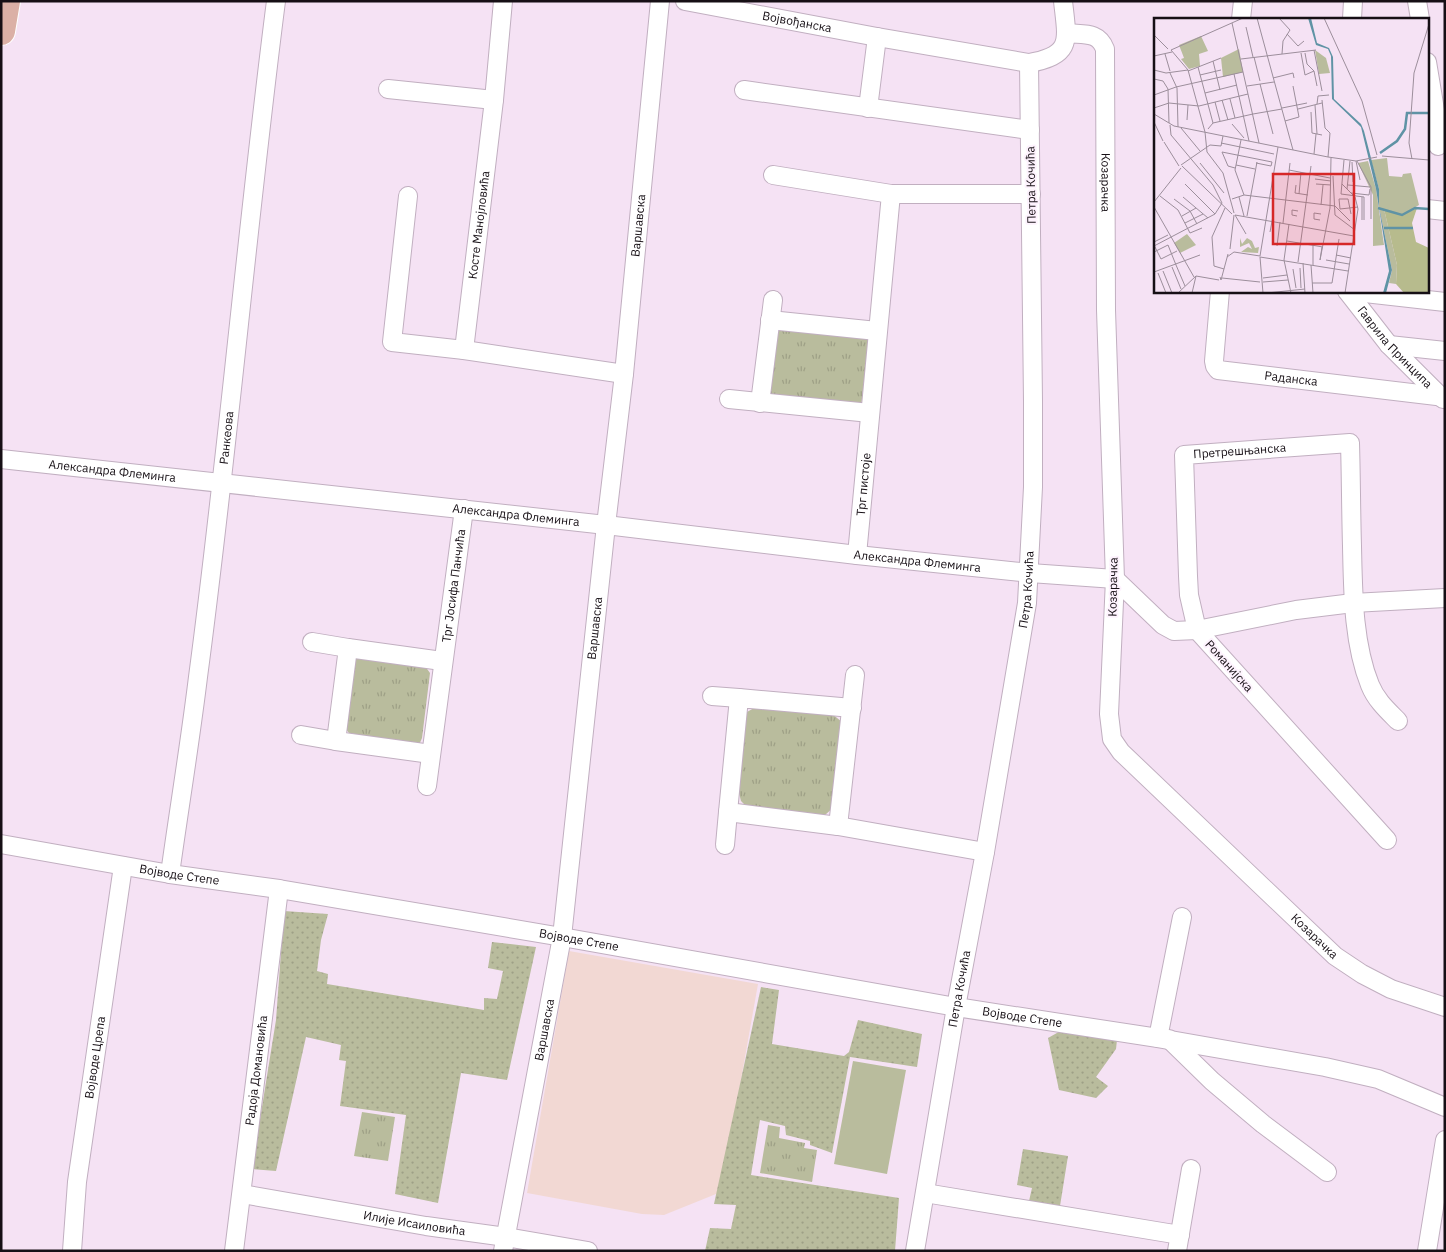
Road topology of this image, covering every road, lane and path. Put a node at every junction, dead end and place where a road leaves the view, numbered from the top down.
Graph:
1 (6, 1) edge
2 (276, 1) edge
3 (504, 1) edge
4 (660, 1) edge
5 (686, 1) edge
6 (1063, 1) edge
7 (1243, 1) edge
8 (1353, 1) edge
9 (1417, 1) edge
10 (1241, 18) edge
11 (1352, 18) edge
12 (1420, 18) edge
13 (1, 31) edge
14 (1066, 33) junction
15 (878, 37) junction
16 (1029, 63) junction
17 (1428, 68) edge
18 (388, 89) dead end
19 (744, 90) dead end
20 (494, 100) junction
21 (868, 108) junction
22 (1030, 130) junction
23 (1438, 146) dead end
24 (773, 175) dead end
25 (891, 194) junction
26 (1031, 194) junction
27 (408, 196) dead end
28 (1428, 209) edge
29 (1445, 211) edge
30 (1220, 292) edge
31 (1348, 292) edge
32 (1356, 292) edge
33 (773, 300) dead end
34 (1445, 302) edge
35 (770, 320) junction
36 (877, 331) junction
37 (1389, 345) junction
38 (464, 350) junction
39 (1445, 351) edge
40 (624, 374) junction
41 (1443, 398) edge
42 (728, 399) dead end
43 (760, 403) junction
44 (870, 414) junction
45 (1, 459) edge
46 (222, 483) junction
47 (464, 509) junction
48 (606, 525) junction
49 (857, 555) junction
50 (1030, 573) junction
51 (1115, 579) junction
52 (1442, 598) edge
53 (1353, 604) junction
54 (1197, 630) junction
55 (312, 642) dead end
56 (348, 648) junction
57 (442, 661) junction
58 (855, 675) dead end
59 (712, 696) dead end
60 (738, 698) junction
61 (852, 708) junction
62 (1398, 721) dead end
63 (301, 735) dead end
64 (336, 741) junction
65 (432, 754) junction
66 (427, 786) dead end
67 (728, 812) junction
68 (838, 826) junction
69 (1387, 840) dead end
70 (1, 844) edge
71 (725, 845) dead end
72 (985, 852) junction
73 (123, 866) junction
74 (170, 874) junction
75 (279, 889) junction
76 (1182, 917) dead end
77 (562, 937) junction
78 (956, 1007) junction
79 (1445, 1007) edge
80 (1163, 1038) junction
81 (1445, 1107) edge
82 (1445, 1140) edge
83 (1191, 1169) dead end
84 (1327, 1172) dead end
85 (924, 1193) junction
86 (242, 1194) junction
87 (1178, 1243) edge
88 (505, 1244) edge
89 (72, 1251) edge
90 (234, 1251) edge
91 (588, 1251) edge
92 (915, 1251) edge
93 (1427, 1251) edge

1 - 13 main road
2 - 46 street, Ранкеова
3 - 20 street, Косте Манојловића
4 - 40 street, Варшавска
5 - 15 street, Војвођанска
6 - 14 street
7 - 10 street
8 - 11 street
9 - 12 street
14 - 16 street
14 - 51 street, Козарачка
15 - 16 street, Војвођанска
15 - 21 street
16 - 22 street, Петра Кочића
17 - 23 street
18 - 20 street
19 - 21 street
20 - 38 street, Косте Манојловића
21 - 22 street
22 - 26 street, Петра Кочића
24 - 25 street
25 - 26 street
25 - 36 street, Трг пистоје
26 - 50 street, Петра Кочића
27 - 38 street
28 - 29 street
30 - 41 street, Раданска
31 - 37 street, Гаврила Принципа
32 - 34 street
33 - 35 street
35 - 36 street
35 - 43 street
36 - 44 street, Трг пистоје
37 - 39 street
37 - 41 street, Гаврила Принципа
38 - 40 street
40 - 48 street, Варшавска
42 - 43 street
43 - 44 street
44 - 49 street, Трг пистоје
45 - 46 street, Александра Флеминга
46 - 47 street, Александра Флеминга
46 - 74 street, Ранкеова
47 - 48 street, Александра Флеминга
47 - 57 street, Трг Јосифа Панчића
48 - 49 street, Александра Флеминга
48 - 77 street, Варшавска
49 - 50 street, Александра Флеминга
50 - 51 street
50 - 72 street, Петра Кочића
51 - 54 street, Романијска
51 - 79 street, Козарачка
52 - 53 street
53 - 54 street
53 - 54 street, Претрешњанска
53 - 62 street, Претрешњанска
54 - 69 street, Романијска
55 - 56 street
56 - 57 street
56 - 64 street
57 - 65 street, Трг Јосифа Панчића
58 - 61 street
59 - 60 street
60 - 61 street
60 - 67 street
61 - 68 street
63 - 64 street
64 - 65 street
65 - 66 street, Трг Јосифа Панчића
67 - 68 street
67 - 71 street
68 - 72 street
70 - 73 street, Војводе Степе
72 - 78 street, Петра Кочића
73 - 74 street, Војводе Степе
73 - 89 street, Војводе Црепа
74 - 75 street, Војводе Степе
75 - 77 street, Војводе Степе
75 - 86 street, Радоја Домановића
76 - 80 street
77 - 78 street, Војводе Степе
77 - 88 street, Варшавска
78 - 80 street, Војводе Степе
78 - 85 street, Петра Кочића
80 - 81 street, Војводе Степе
80 - 84 street
82 - 93 street
83 - 87 street
85 - 87 street
85 - 92 street, Петра Кочића
86 - 88 street, Илије Исаиловића
86 - 90 street, Радоја Домановића
88 - 91 street, Илије Исаиловића

